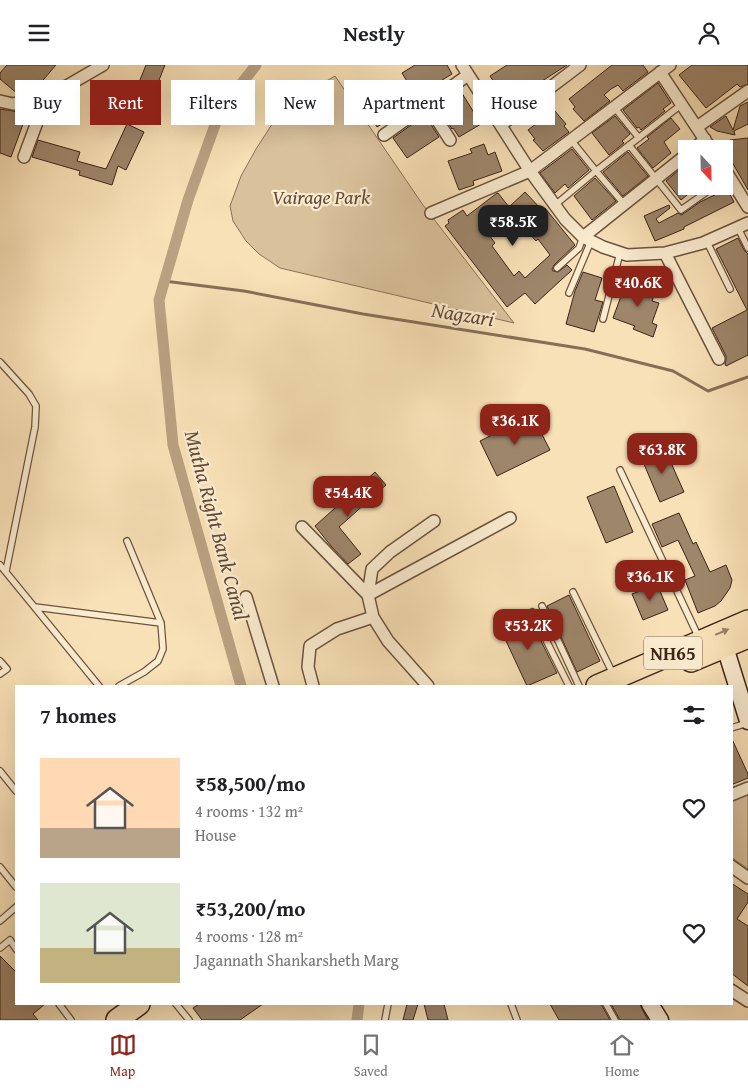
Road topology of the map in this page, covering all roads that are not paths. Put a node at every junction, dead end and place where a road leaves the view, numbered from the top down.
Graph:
1 (103, 65) edge
2 (580, 65) edge
3 (670, 65) edge
4 (465, 70) edge
5 (660, 72) junction
6 (77, 80) edge
7 (454, 80) edge
8 (473, 82) edge
9 (555, 84) edge
10 (748, 91) edge
11 (0, 101) edge
12 (15, 104) edge
13 (682, 104) junction
14 (614, 107) junction
15 (36, 125) edge
16 (398, 125) edge
17 (441, 125) edge
18 (501, 125) edge
19 (697, 127) junction
20 (384, 135) dead end
21 (639, 138) junction
22 (450, 140) dead end
23 (571, 140) junction
24 (705, 140) edge
25 (629, 145) junction
26 (24, 157) dead end
27 (678, 161) edge
28 (530, 171) junction
29 (596, 171) junction
30 (656, 179) junction
31 (733, 185) edge
32 (702, 195) edge
33 (624, 204) junction
34 (555, 205) junction
35 (748, 207) edge
36 (431, 213) dead end
37 (743, 225) edge
38 (587, 239) junction
39 (707, 241) junction
40 (748, 248) edge
41 (620, 253) junction
42 (664, 253) junction
43 (557, 268) dead end
44 (730, 289) dead end
45 (569, 293) dead end
46 (603, 319) dead end
47 (719, 359) dead end
48 (0, 363) edge
49 (620, 471) dead end
50 (510, 518) dead end
51 (434, 521) dead end
52 (302, 527) dead end
53 (127, 541) dead end
54 (0, 565) edge
55 (6, 571) junction
56 (573, 592) dead end
57 (368, 595) junction
58 (246, 597) dead end
59 (542, 606) dead end
60 (35, 607) junction
61 (532, 613) dead end
62 (373, 617) junction
63 (748, 621) edge
64 (161, 623) junction
65 (748, 637) edge
66 (700, 641) junction
67 (725, 647) junction
68 (0, 661) edge
69 (0, 675) edge
70 (615, 684) edge
71 (98, 685) edge
72 (121, 685) edge
73 (273, 685) edge
74 (313, 685) edge
75 (427, 685) edge
76 (568, 685) edge
77 (579, 685) edge
78 (748, 721) edge
79 (733, 727) edge
80 (0, 771) edge
81 (748, 788) edge
82 (15, 790) edge
83 (733, 794) edge
84 (0, 867) edge
85 (733, 867) edge
86 (748, 878) edge
87 (15, 886) edge
88 (15, 908) edge
89 (0, 921) edge
90 (0, 948) edge
91 (15, 948) edge
92 (733, 990) edge
93 (748, 1001) edge
94 (60, 1005) edge
95 (138, 1005) edge
96 (177, 1005) edge
97 (388, 1005) edge
98 (511, 1005) edge
99 (607, 1005) edge
100 (651, 1005) edge
101 (69, 1019) edge
102 (117, 1020) edge
103 (189, 1020) edge
104 (386, 1020) edge
105 (517, 1020) edge
106 (616, 1020) edge
107 (660, 1020) edge

1 - 6 street
2 - 9 street
3 - 5 street
4 - 7 street
4 - 8 street
5 - 13 street
5 - 14 street
10 - 19 street
11 - 12 street
13 - 19 street
13 - 21 lane
14 - 21 lane
14 - 23 street
15 - 26 street
16 - 20 street
17 - 22 street
18 - 28 street
19 - 24 street
21 - 25 lane
23 - 28 street
23 - 29 lane
25 - 29 lane
25 - 30 lane
27 - 30 street
28 - 34 street
28 - 36 street
29 - 33 lane
29 - 34 lane
30 - 32 lane
30 - 33 street
31 - 35 street
33 - 38 street
34 - 38 street
37 - 39 street
37 - 40 lane
38 - 41 street
38 - 43 lane
38 - 45 lane
39 - 42 street
39 - 44 lane
41 - 42 street
41 - 46 lane
42 - 47 street
48 - 55 lane
49 - 66 lane
50 - 57 street
51 - 57 street
52 - 57 street
53 - 64 lane
54 - 55 lane
55 - 60 lane
56 - 70 lane
57 - 62 street
58 - 73 street
59 - 77 lane
60 - 64 lane
60 - 71 lane
61 - 76 lane
62 - 74 street
62 - 75 street
66 -> 63 highway, NH65
64 - 72 lane
65 - 67 highway, NH65
66 - 70 highway, NH65
67 - 70 highway, NH65
67 - 78 street
68 - 69 lane
78 - 79 lane
80 - 82 lane
81 - 83 street
84 - 87 lane
85 - 86 street
88 - 89 lane
90 - 91 lane
92 - 93 street
94 - 101 lane
95 - 102 highway
96 - 103 lane
97 - 104 lane
98 - 105 lane
99 - 106 lane
100 - 107 street

